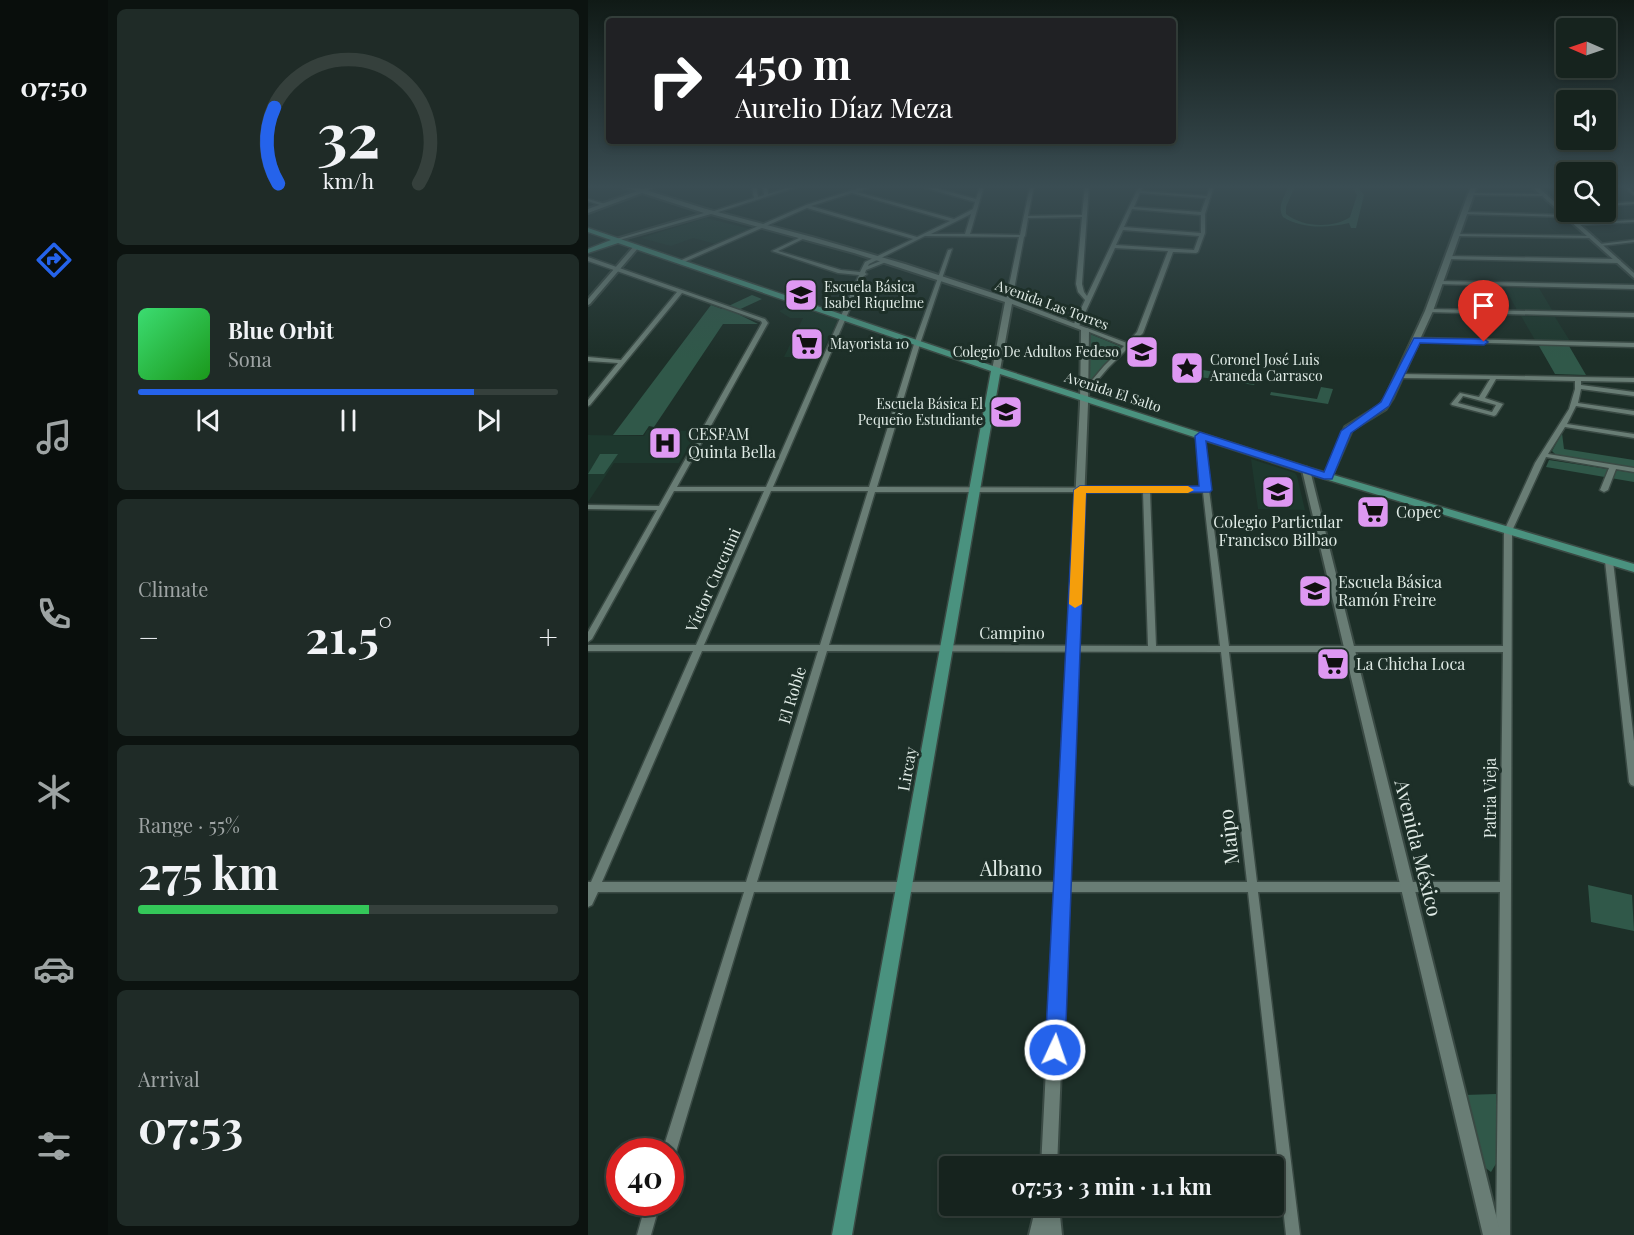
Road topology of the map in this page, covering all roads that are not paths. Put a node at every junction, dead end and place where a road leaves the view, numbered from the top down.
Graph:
1 (608, 244) edge
2 (627, 244) edge
3 (724, 244) edge
4 (788, 244) edge
5 (825, 244) edge
6 (904, 244) edge
7 (1021, 244) edge
8 (1082, 244) edge
9 (1199, 244) edge
10 (1453, 244) edge
11 (1615, 244) edge
12 (1600, 245) joint
13 (1113, 246) joint
14 (636, 247) junction
15 (950, 250) dead end
16 (588, 251) edge
17 (1171, 251) junction
18 (872, 258) junction
19 (1449, 258) junction
20 (588, 259) edge
21 (1618, 261) junction
22 (680, 262) junction
23 (883, 262) junction
24 (618, 268) junction
25 (865, 271) junction
26 (1634, 276) edge
27 (940, 279) junction
28 (1439, 283) junction
29 (1634, 287) edge
30 (681, 291) junction
31 (1009, 300) junction
32 (1088, 300) junction
33 (588, 303) edge
34 (1022, 305) junction
35 (1007, 310) junction
36 (1429, 311) junction
37 (1634, 315) edge
38 (844, 319) junction
39 (1076, 326) junction
40 (1085, 329) junction
41 (1417, 340) junction
42 (917, 344) junction
43 (1127, 345) junction
44 (1634, 345) edge
45 (588, 359) edge
46 (622, 362) junction
47 (996, 370) junction
48 (1400, 376) junction
49 (1494, 377) junction
50 (1634, 380) edge
51 (1578, 383) junction
52 (1634, 394) edge
53 (1084, 396) junction
54 (1480, 399) junction
55 (588, 404) edge
56 (1574, 404) junction
57 (1634, 413) edge
58 (1562, 425) junction
59 (1200, 436) junction
60 (1634, 436) edge
61 (1544, 455) junction
62 (1613, 466) junction
63 (1306, 470) junction
64 (1634, 470) edge
65 (1328, 477) junction
66 (672, 489) junction
67 (770, 489) junction
68 (872, 489) junction
69 (975, 489) junction
70 (1080, 490) junction
71 (1146, 490) junction
72 (1206, 490) junction
73 (1604, 490) dead end
74 (588, 507) edge
75 (662, 507) junction
76 (1508, 531) junction
77 (1609, 561) junction
78 (1634, 568) edge
79 (588, 639) edge
80 (588, 648) edge
81 (700, 648) junction
82 (824, 648) junction
83 (947, 648) junction
84 (1073, 648) junction
85 (1152, 648) junction
86 (1225, 648) junction
87 (1350, 649) junction
88 (1508, 649) junction
89 (1634, 782) edge
90 (591, 887) edge
91 (750, 887) junction
92 (904, 887) junction
93 (1063, 887) junction
94 (1253, 887) junction
95 (1408, 887) junction
96 (1506, 887) junction
97 (588, 902) edge
98 (673, 1138) edge
99 (1050, 1156) edge
100 (650, 1216) edge
101 (1043, 1216) edge
102 (1051, 1216) edge
103 (644, 1235) edge
104 (842, 1235) edge
105 (1038, 1235) edge
106 (1053, 1235) edge
107 (1293, 1235) edge
108 (1492, 1235) edge
109 (1503, 1235) edge

1 - 16 main road
2 - 14 main road, Avenida El Salto
3 - 22 street
4 - 25 street
5 - 18 street, Avenida Las Torres
6 - 18 street
7 - 31 street, Lircay
8 - 32 street
9 - 17 street
10 - 19 street
11 - 12 street
12 - 21 street
13 - 17 street
13 - 32 street
14 - 22 main road, Avenida El Salto
14 - 24 street
15 - 27 street, El Roble
17 - 43 street
18 - 23 street, Avenida Las Torres
18 - 25 street, Víctor Cuccuini
19 - 21 street
19 - 28 street
20 - 24 street
21 - 26 street
22 - 38 main road, Avenida El Salto
23 - 25 street
23 - 27 street, Avenida Las Torres
24 - 30 street
24 - 33 street
25 - 38 street, Víctor Cuccuini
27 - 31 street, Avenida Las Torres
27 - 42 street, El Roble
28 - 29 street
28 - 36 street
30 - 46 street
30 - 66 street
31 - 34 street, Avenida Las Torres
31 - 35 street, Lircay
32 - 39 street
34 - 35 street
34 - 39 street, Avenida Las Torres
35 - 47 street, Lircay
36 - 37 street
36 - 41 street
38 - 42 main road, Avenida El Salto
38 - 67 street, Víctor Cuccuini
39 - 40 street, Avenida Las Torres
40 - 43 street, Avenida Las Torres
40 - 53 street
41 - 44 street
41 - 48 street
42 - 47 main road, Avenida El Salto
42 - 68 street, El Roble
43 - 53 street
45 - 46 street
46 - 55 street
47 - 53 main road, Avenida El Salto
47 - 69 main road, Lircay
48 - 49 street
48 - 65 street
49 - 51 street
49 - 54 street
50 - 51 street
51 - 52 street
51 - 56 street, Patria Vieja
53 - 59 main road, Avenida El Salto
53 - 70 street
54 - 54 street
56 - 57 street
56 - 58 street, Patria Vieja
58 - 60 street
58 - 61 street, Patria Vieja
59 - 63 main road, Avenida El Salto
59 - 72 street, Maipo
61 - 62 street
61 - 76 street, Patria Vieja
62 - 64 street
62 - 73 street
63 - 65 main road, Avenida El Salto
63 - 87 street, Avenida México
65 - 76 main road, Avenida El Salto
66 - 67 street
66 - 75 street
67 - 68 street
67 - 81 street, Víctor Cuccuini
68 - 69 street
68 - 82 street, El Roble
69 - 70 street
69 - 83 main road, Lircay
70 - 71 street
70 - 84 street
71 - 72 street
71 - 85 street
72 - 86 street, Maipo
74 - 75 street
75 - 79 street
76 - 77 main road, Avenida El Salto
76 - 88 street, Patria Vieja
77 - 78 main road, Avenida El Salto
77 - 89 street
80 - 81 street, Campino
81 - 82 street, Campino
81 - 90 street, Víctor Cuccuini
82 - 83 street, Campino
82 - 91 street, El Roble
83 - 84 street, Campino
83 - 92 main road, Lircay
84 - 85 street, Campino
84 - 93 street
85 - 86 street, Campino
86 - 87 street, Campino
86 - 94 street, Maipo
87 - 88 street, Campino
87 - 95 street, Avenida México
88 - 96 street, Patria Vieja
90 - 91 street, Albano
90 - 97 street, Víctor Cuccuini
91 - 92 street, Albano
91 - 98 street, El Roble
92 - 93 street, Albano
92 - 104 main road, Lircay
93 - 94 street, Albano
93 - 99 street
94 - 95 street, Albano
94 - 107 street, Maipo
95 - 96 street, Albano
95 - 108 street, Avenida México
96 - 109 street, Patria Vieja
100 - 103 street
101 - 105 street
102 - 106 street

